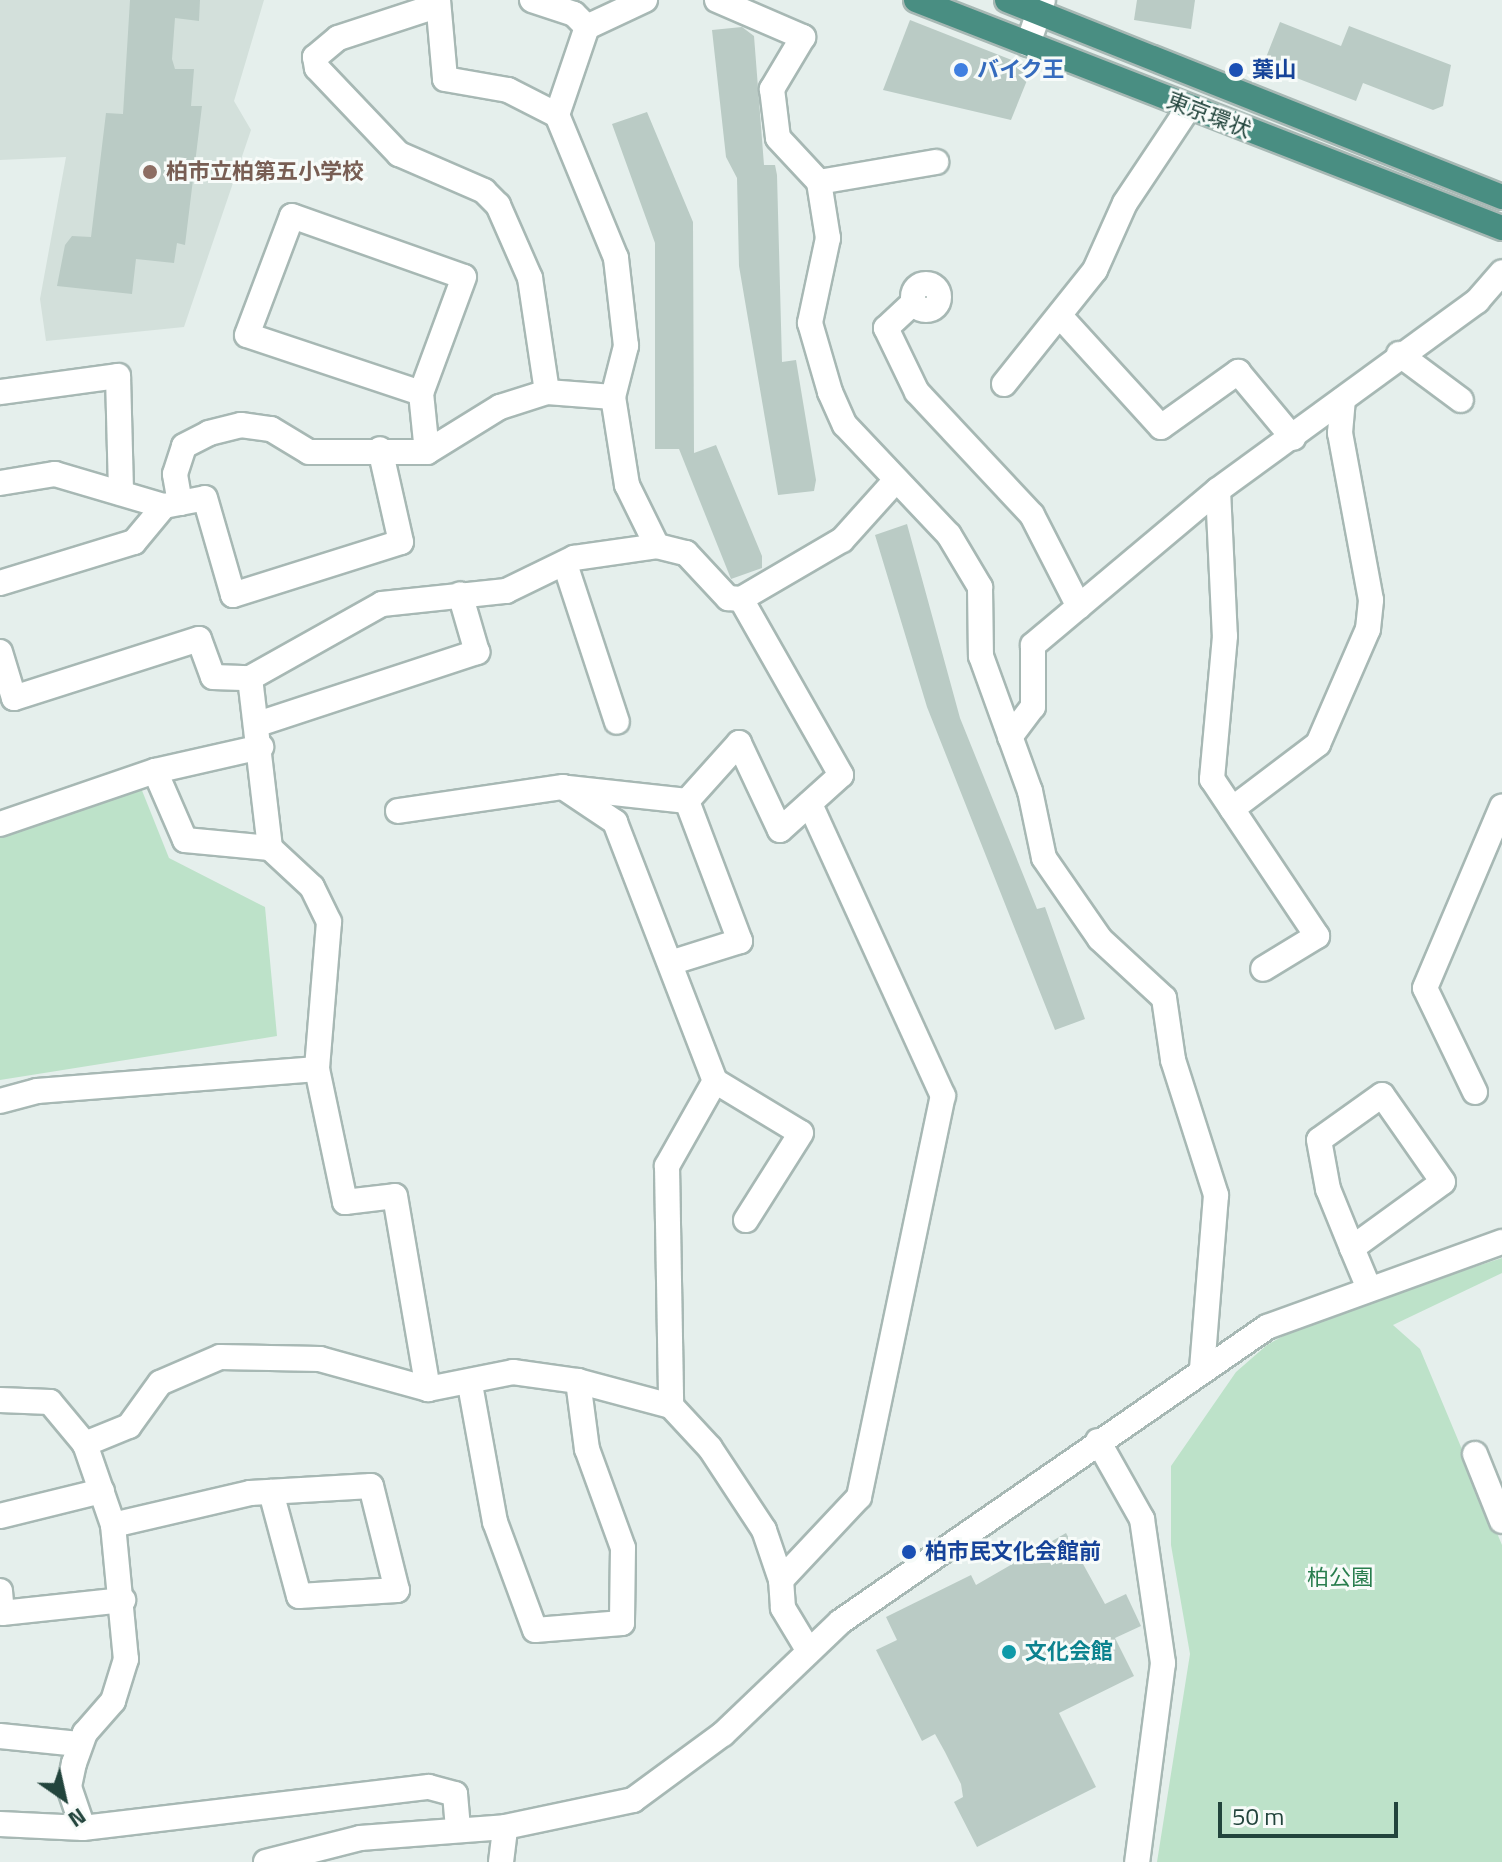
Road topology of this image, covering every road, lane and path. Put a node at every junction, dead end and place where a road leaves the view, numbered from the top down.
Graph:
1 (532, 0) edge
2 (645, 0) edge
3 (717, 0) edge
4 (916, 0) edge
5 (1007, 0) edge
6 (437, 3) edge
7 (1041, 6) edge
8 (587, 27) junction
9 (1028, 44) junction
10 (1189, 107) junction
11 (557, 115) junction
12 (936, 162) dead end
13 (819, 182) junction
14 (1502, 197) edge
15 (1502, 228) edge
16 (1502, 272) edge
17 (913, 303) dead end
18 (1060, 316) junction
19 (1399, 354) junction
20 (1004, 384) dead end
21 (0, 392) edge
22 (547, 392) junction
23 (421, 393) junction
24 (613, 397) junction
25 (1343, 399) junction
26 (1461, 400) dead end
27 (1293, 438) junction
28 (380, 449) junction
29 (427, 452) junction
30 (896, 480) junction
31 (0, 483) edge
32 (1218, 490) junction
33 (121, 493) junction
34 (172, 505) junction
35 (657, 546) junction
36 (565, 564) junction
37 (0, 583) edge
38 (460, 594) junction
39 (741, 599) junction
40 (1079, 607) junction
41 (0, 652) edge
42 (250, 678) junction
43 (617, 722) dead end
44 (260, 736) junction
45 (1010, 737) junction
46 (155, 771) junction
47 (563, 787) junction
48 (687, 801) junction
49 (810, 804) junction
50 (1502, 807) edge
51 (1232, 809) junction
52 (398, 811) dead end
53 (0, 824) edge
54 (270, 848) junction
55 (670, 963) junction
56 (1263, 969) dead end
57 (317, 1069) junction
58 (715, 1081) junction
59 (1475, 1092) dead end
60 (0, 1101) edge
61 (746, 1220) dead end
62 (1502, 1242) edge
63 (1352, 1248) junction
64 (1368, 1286) junction
65 (1202, 1369) junction
66 (578, 1381) junction
67 (470, 1385) junction
68 (428, 1389) junction
69 (0, 1400) edge
70 (671, 1406) junction
71 (1098, 1441) junction
72 (85, 1444) junction
73 (1475, 1454) dead end
74 (102, 1491) junction
75 (271, 1492) junction
76 (0, 1516) edge
77 (1502, 1521) edge
78 (113, 1525) junction
79 (781, 1580) junction
80 (0, 1591) edge
81 (123, 1600) junction
82 (807, 1648) junction
83 (0, 1736) edge
84 (79, 1744) junction
85 (0, 1824) edge
86 (458, 1827) junction
87 (505, 1827) junction
88 (83, 1828) junction
89 (266, 1862) edge
90 (501, 1862) edge
91 (1137, 1862) edge

1 - 8 street
2 - 8 street
3 - 13 street
4 - 9 highway, 東京環状
5 - 7 highway, 東京環状
6 - 11 street
6 - 22 street
7 - 9 street
7 - 14 highway, 東京環状
8 - 11 street
9 - 10 highway, 東京環状
10 - 15 highway, 東京環状
10 - 18 street
11 - 24 street
12 - 13 street
13 - 30 street
16 - 19 street
17 - 40 street
18 - 20 street
18 - 27 street
19 - 25 street
19 - 26 street
21 - 33 street
22 - 24 street
22 - 29 street
23 - 23 street
23 - 29 street
24 - 35 street
25 - 27 street
25 - 51 street
27 - 32 street
28 - 29 street
28 - 34 street
28 - 34 street
30 - 39 street
30 - 45 street
31 - 33 street
32 - 40 street
32 - 51 street
33 - 34 street
34 - 37 street
35 - 36 street
35 - 39 street
36 - 38 street
36 - 43 street
38 - 42 street
38 - 44 street
39 - 49 street
40 - 45 street
41 - 42 street
42 - 44 street
44 - 46 street
44 - 54 street
45 - 65 street
46 - 53 street
46 - 54 street
47 - 48 street
47 - 52 street
47 - 55 street
48 - 49 street
48 - 55 street
49 - 79 street
50 - 59 street
51 - 56 street
54 - 57 street
55 - 58 street
57 - 60 street
57 - 68 street
58 - 61 street
58 - 70 street
62 - 64 street
63 - 63 street
63 - 64 street
64 - 65 street
65 - 71 street
66 - 67 street
66 - 67 street
66 - 70 street
67 - 68 street
68 - 72 street
69 - 72 street
70 - 79 street
71 - 82 street
71 - 91 street
72 - 74 street
73 - 77 street
74 - 76 street
74 - 78 street
75 - 75 street
75 - 78 street
78 - 81 street
79 - 82 street
80 - 81 street
81 - 84 street
82 - 87 street
83 - 84 street
84 - 88 street
85 - 88 street
86 - 87 street
86 - 88 street
86 - 89 street
87 - 90 street

